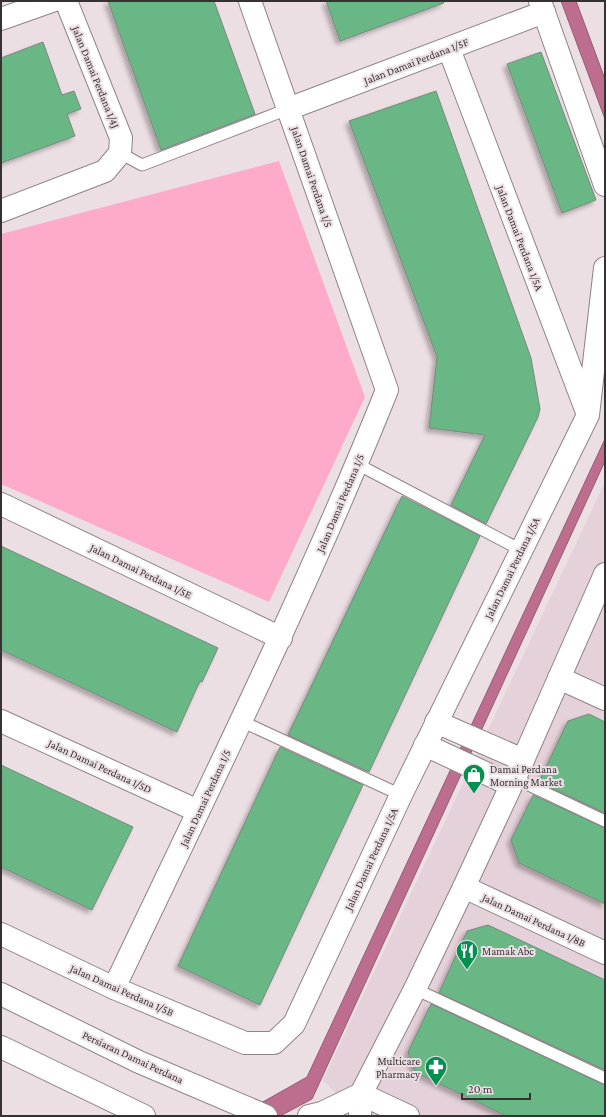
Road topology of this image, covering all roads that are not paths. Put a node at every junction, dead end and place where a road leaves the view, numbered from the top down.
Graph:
1 (52, 1) edge
2 (66, 1) edge
3 (250, 1) edge
4 (542, 6) edge
5 (1, 19) edge
6 (449, 49) junction
7 (288, 109) junction
8 (120, 153) junction
9 (605, 186) edge
10 (1, 210) edge
11 (605, 268) edge
12 (588, 415) junction
13 (357, 464) junction
14 (1, 504) edge
15 (521, 550) junction
16 (605, 574) edge
17 (281, 638) junction
18 (559, 678) junction
19 (605, 699) edge
20 (1, 721) edge
21 (241, 721) junction
22 (444, 726) junction
23 (433, 749) junction
24 (516, 775) junction
25 (401, 795) junction
26 (198, 811) junction
27 (605, 821) edge
28 (464, 887) junction
29 (1, 934) edge
30 (605, 953) edge
31 (114, 988) junction
32 (415, 988) junction
33 (1, 994) edge
34 (245, 1043) joint
35 (1, 1047) edge
36 (605, 1078) edge
37 (361, 1094) junction
38 (144, 1116) edge
39 (266, 1116) edge
40 (308, 1116) edge
41 (360, 1116) edge
42 (408, 1116) edge

1 - 5 street
2 - 8 street, Jalan Damai Perdana 1/4J
3 - 7 street, Jalan Damai Perdana 1/5
4 - 6 street, Jalan Damai Perdana 1/5F
4 - 9 street
6 - 7 street, Jalan Damai Perdana 1/5F
6 - 12 street, Jalan Damai Perdana 1/5A
7 - 8 lane
7 - 13 street, Jalan Damai Perdana 1/5
8 - 10 street
11 - 12 street
12 - 15 street, Jalan Damai Perdana 1/5A
13 - 15 lane
13 - 17 street, Jalan Damai Perdana 1/5
14 - 17 street, Jalan Damai Perdana 1/5E
15 - 22 street, Jalan Damai Perdana 1/5A
16 - 18 street
17 - 21 street, Jalan Damai Perdana 1/5
18 - 19 street
18 - 24 street
20 - 26 street, Jalan Damai Perdana 1/5D
21 - 25 lane
21 - 26 street, Jalan Damai Perdana 1/5
22 - 23 street, Jalan Damai Perdana 1/5A
22 - 24 street
23 - 24 street
23 - 25 street, Jalan Damai Perdana 1/5A
24 - 27 lane
24 - 28 street
25 - 34 street, Jalan Damai Perdana 1/5A
26 - 31 street, Jalan Damai Perdana 1/5
28 - 30 street, Jalan Damai Perdana 1/8B
28 - 32 street
29 - 31 street, Jalan Damai Perdana 1/5B
31 - 34 street, Jalan Damai Perdana 1/5B
32 - 36 lane
32 - 37 street
33 - 39 street, Persiaran Damai Perdana
35 - 38 street
37 - 40 street
37 - 41 street
37 - 42 street

